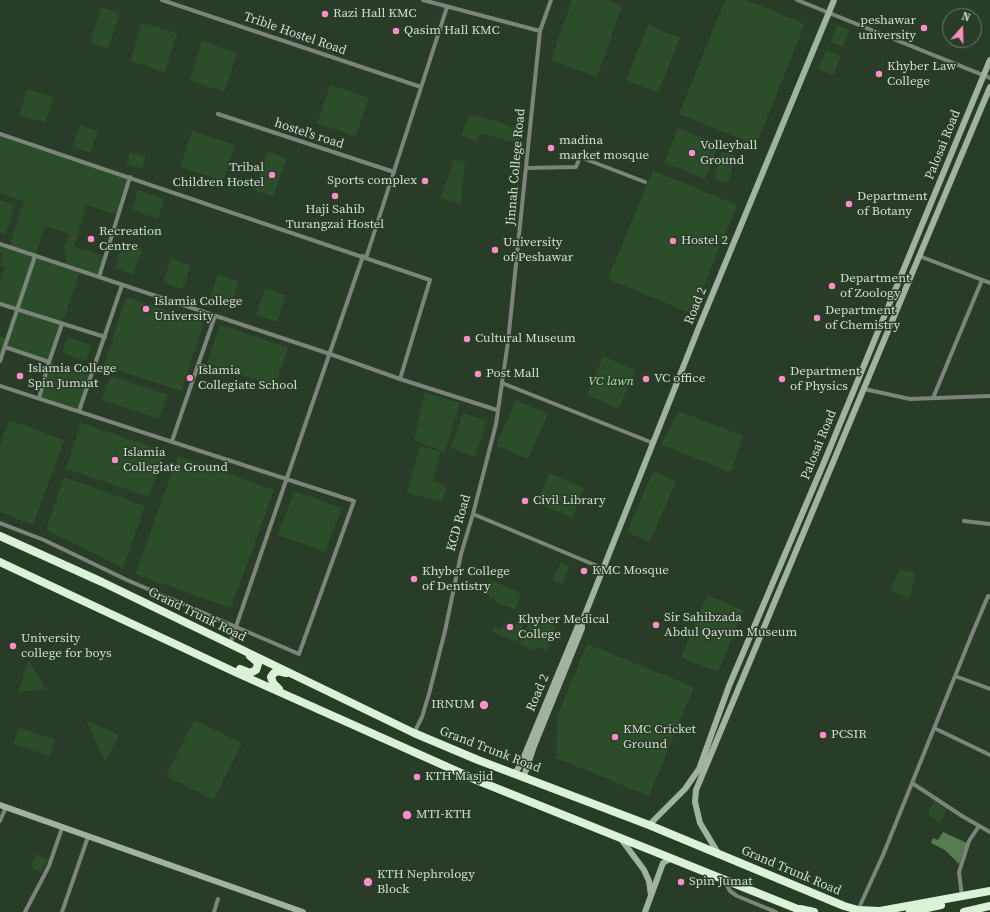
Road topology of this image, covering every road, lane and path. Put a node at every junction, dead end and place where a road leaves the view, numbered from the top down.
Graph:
1 (162, 0) edge
2 (424, 0) edge
3 (551, 0) edge
4 (797, 0) edge
5 (834, 0) edge
6 (447, 7) junction
7 (829, 13) junction
8 (540, 31) junction
9 (990, 60) edge
10 (984, 75) junction
11 (990, 78) edge
12 (421, 87) junction
13 (990, 87) edge
14 (218, 114) dead end
15 (0, 134) edge
16 (526, 168) junction
17 (394, 172) junction
18 (130, 177) junction
19 (645, 182) dead end
20 (0, 244) edge
21 (911, 252) junction
22 (35, 256) junction
23 (918, 256) junction
24 (364, 257) junction
25 (98, 277) junction
26 (982, 280) junction
27 (990, 283) edge
28 (122, 285) junction
29 (0, 304) edge
30 (18, 309) junction
31 (215, 316) junction
32 (62, 324) junction
33 (105, 337) junction
34 (5, 347) junction
35 (330, 354) junction
36 (868, 355) junction
37 (876, 359) junction
38 (0, 361) edge
39 (49, 362) junction
40 (198, 365) junction
41 (214, 370) dead end
42 (400, 379) junction
43 (502, 383) junction
44 (0, 386) edge
45 (864, 389) junction
46 (990, 396) edge
47 (38, 398) junction
48 (933, 398) junction
49 (497, 410) junction
50 (80, 411) junction
51 (172, 441) junction
52 (653, 443) junction
53 (287, 479) junction
54 (473, 514) junction
55 (964, 521) dead end
56 (0, 523) edge
57 (990, 524) edge
58 (0, 536) edge
59 (0, 562) edge
60 (602, 568) junction
61 (990, 597) edge
62 (582, 622) junction
63 (236, 628) junction
64 (231, 645) junction
65 (196, 654) junction
66 (955, 676) junction
67 (301, 677) junction
68 (990, 689) edge
69 (304, 703) junction
70 (934, 728) junction
71 (414, 733) junction
72 (708, 753) junction
73 (990, 755) edge
74 (515, 773) junction
75 (524, 776) junction
76 (912, 783) junction
77 (3, 806) edge
78 (0, 821) edge
79 (649, 825) junction
80 (979, 826) junction
81 (62, 828) junction
82 (990, 832) edge
83 (88, 837) junction
84 (621, 839) junction
85 (718, 853) junction
86 (670, 859) junction
87 (724, 880) junction
88 (990, 891) edge
89 (651, 895) junction
90 (959, 897) junction
91 (218, 899) dead end
92 (990, 906) edge
93 (858, 910) junction
94 (801, 911) edge
95 (872, 911) edge
96 (990, 911) edge
97 (25, 912) edge
98 (62, 912) edge
99 (214, 912) edge
100 (303, 912) edge
101 (645, 912) edge
102 (776, 912) edge
103 (814, 912) edge
104 (910, 912) edge
105 (964, 912) edge
106 (986, 912) edge

1 - 12 street, Trible Hostel Road
2 - 6 street
3 - 8 street, Jinnah College Road
4 - 7 street
5 - 7 street, Road 2
6 - 8 street
6 - 12 street
7 - 10 street
7 - 52 street, Road 2
8 - 16 street, Jinnah College Road
9 - 10 street, Palosai Road
10 - 11 street
10 - 21 street, Palosai Road
12 - 17 street
13 - 23 street
14 - 17 street, hostel's road
15 - 18 street
16 - 19 street
16 - 43 street, Jinnah College Road
17 - 24 street
18 - 24 street
18 - 25 street
20 - 22 street
21 - 23 street
21 - 36 street, Palosai Road
22 - 25 street
22 - 30 street
23 - 26 street
23 - 37 street
24 - 35 street
24 - 42 street
25 - 28 street
26 - 27 street
26 - 48 street
28 - 31 street
28 - 33 street
29 - 30 street
30 - 32 street
30 - 34 street
31 - 35 street
31 - 40 street
32 - 33 street
32 - 39 street
33 - 50 street
34 - 38 street
34 - 39 street
35 - 42 street
35 - 53 street
36 - 37 street
36 - 72 street, Palosai Road
37 - 45 street
39 - 47 street
40 - 41 street
40 - 51 street
42 - 49 street
43 - 49 street, Jinnah College Road
43 - 52 street
44 - 47 street
45 - 48 street
45 - 72 street
46 - 48 street
47 - 50 street
49 - 54 street, KCD Road
50 - 51 street
51 - 53 street
52 - 60 street, Road 2
53 - 63 street
53 - 63 street
54 - 60 street
54 - 71 street, KCD Road
55 - 57 street
56 - 63 street
58 - 64 highway, Grand Trunk Road
59 - 65 highway
60 - 62 street, Road 2
61 - 66 street
62 - 74 street, Road 2
62 - 75 street, Road 2
63 - 64 street
64 - 65 highway
64 - 67 highway, Grand Trunk Road
65 - 69 highway
66 - 68 street
66 - 70 street
67 - 69 highway
67 - 71 highway, Grand Trunk Road
69 - 84 highway
70 - 73 street
70 - 76 street
71 - 74 highway, Grand Trunk Road
72 - 79 street, Palosai Road
72 - 85 street
74 - 75 highway, Grand Trunk Road
75 - 79 highway, Grand Trunk Road
76 - 80 street
76 - 93 street
77 - 78 street
77 - 81 street
79 - 85 highway, Grand Trunk Road
80 - 82 street
80 - 90 street
81 - 83 street
81 - 97 street
83 - 98 street
83 - 100 street
84 - 86 highway
84 - 89 street
85 - 93 highway, Grand Trunk Road
86 - 87 highway
86 - 89 street
87 - 94 highway
87 - 102 street
88 - 90 highway, Grand Trunk Road
89 - 101 street
90 - 95 highway, Grand Trunk Road
90 - 104 highway
91 - 99 street
92 - 105 highway
93 - 95 highway, Grand Trunk Road
94 - 103 highway
96 - 106 highway

